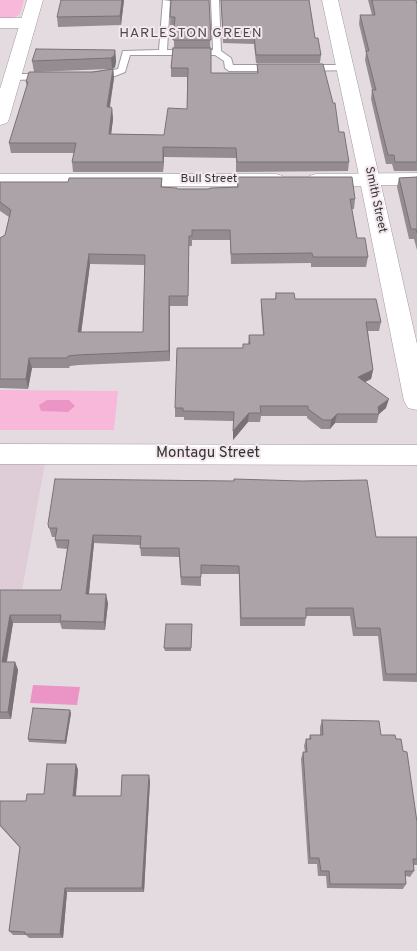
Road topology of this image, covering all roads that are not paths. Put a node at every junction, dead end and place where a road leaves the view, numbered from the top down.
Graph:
1 (35, 0) edge
2 (166, 0) edge
3 (215, 0) edge
4 (330, 0) edge
5 (0, 23) edge
6 (28, 23) junction
7 (217, 52) junction
8 (163, 53) junction
9 (346, 68) junction
10 (84, 76) edge
11 (12, 77) junction
12 (56, 77) edge
13 (0, 119) edge
14 (0, 180) edge
15 (370, 180) junction
16 (417, 180) edge
17 (417, 401) edge
18 (0, 454) edge
19 (417, 455) edge

1 - 6 street
2 - 8 lane
3 - 7 lane
4 - 9 street, Smith Street
5 - 6 street
6 - 11 street
7 - 8 lane
7 - 9 lane
8 - 10 lane
9 - 15 street, Smith Street
11 - 12 lane
11 - 13 street
14 - 15 street, Bull Street
15 - 16 street, Bull Street
15 - 17 street, Smith Street
18 - 19 street, Montagu Street

